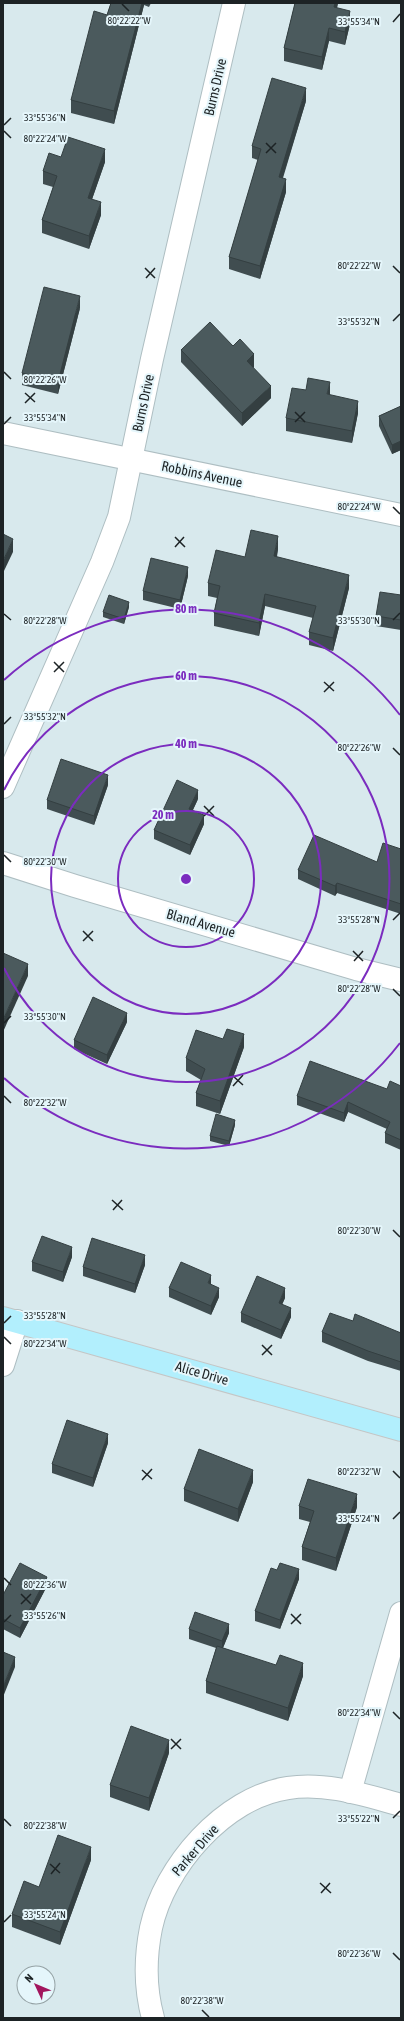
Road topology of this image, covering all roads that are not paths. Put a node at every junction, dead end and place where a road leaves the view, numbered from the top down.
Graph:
1 (234, 3) edge
2 (3, 433) edge
3 (131, 459) junction
4 (401, 515) edge
5 (3, 786) edge
6 (3, 863) edge
7 (401, 980) edge
8 (10, 1320) edge
9 (3, 1365) edge
10 (401, 1430) edge
11 (401, 1613) edge
12 (350, 1792) junction
13 (401, 1805) edge
14 (153, 2018) edge

1 - 3 street, Burns Drive
2 - 3 street, Robbins Avenue
3 - 4 street, Robbins Avenue
3 - 5 street, Burns Drive
6 - 7 street, Bland Avenue
8 - 9 street
8 - 10 main road, Alice Drive
11 - 12 street
12 - 13 street, Parker Drive
12 - 14 street, Parker Drive

